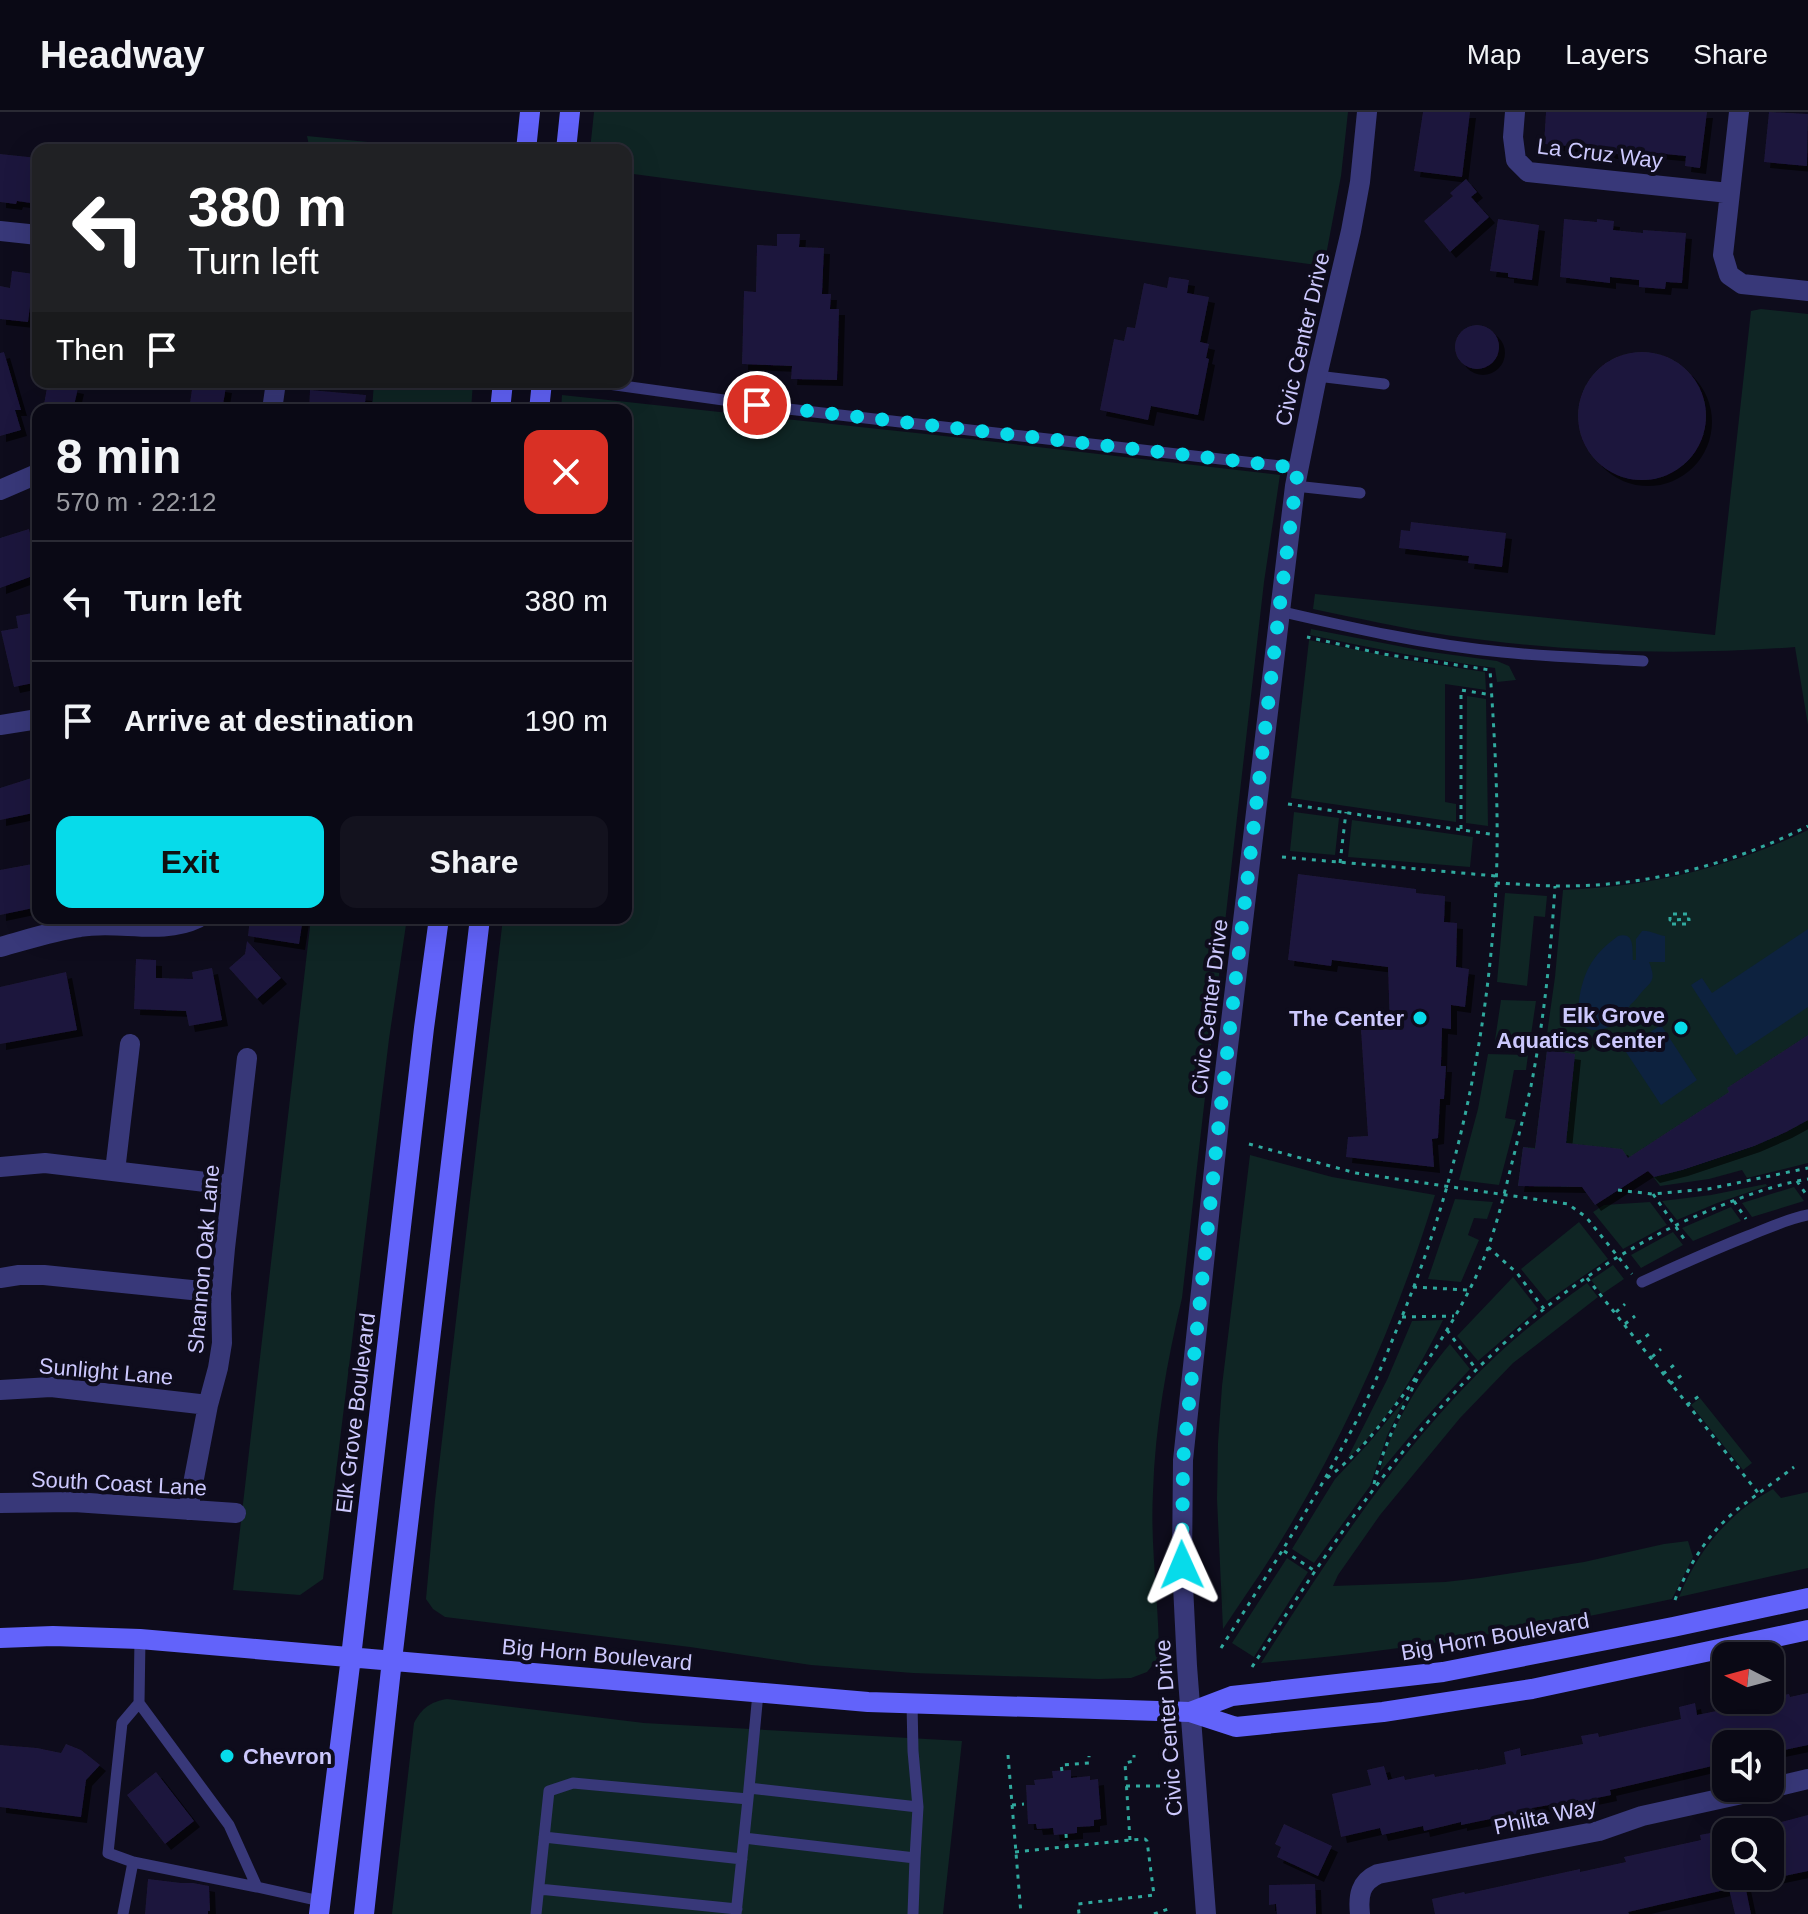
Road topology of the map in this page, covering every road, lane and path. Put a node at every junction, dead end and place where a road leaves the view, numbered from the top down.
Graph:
1 (530, 112) edge
2 (570, 112) edge
3 (1367, 112) edge
4 (1515, 112) edge
5 (1739, 112) edge
6 (527, 144) edge
7 (567, 144) edge
8 (1729, 193) junction
9 (0, 231) edge
10 (32, 234) edge
11 (1808, 291) edge
12 (1317, 376) junction
13 (1384, 384) dead end
14 (632, 387) edge
15 (32, 476) edge
16 (1296, 477) junction
17 (0, 490) edge
18 (1360, 493) dead end
19 (1279, 611) junction
20 (1307, 637) dead end
21 (1643, 661) dead end
22 (1492, 695) junction
23 (32, 720) edge
24 (0, 725) edge
25 (1288, 804) dead end
26 (1346, 812) junction
27 (1808, 826) edge
28 (1461, 829) junction
29 (1496, 835) junction
30 (1282, 857) dead end
31 (1340, 863) junction
32 (1496, 876) junction
33 (1496, 883) junction
34 (1555, 886) junction
35 (1687, 914) dead end
36 (116, 924) edge
37 (116, 924) edge
38 (185, 924) edge
39 (438, 924) edge
40 (479, 924) edge
41 (1672, 924) dead end
42 (0, 947) edge
43 (130, 1044) dead end
44 (247, 1058) dead end
45 (1249, 1144) dead end
46 (0, 1164) edge
47 (1808, 1168) edge
48 (115, 1171) junction
49 (1784, 1174) junction
50 (1808, 1179) edge
51 (1797, 1181) junction
52 (1788, 1183) junction
53 (231, 1185) junction
54 (1447, 1188) junction
55 (1618, 1190) dead end
56 (1652, 1194) junction
57 (1504, 1196) junction
58 (1808, 1197) edge
59 (1734, 1201) junction
60 (1808, 1215) edge
61 (1746, 1219) dead end
62 (1674, 1226) junction
63 (1687, 1243) dead end
64 (1488, 1247) junction
65 (1618, 1257) junction
66 (1632, 1274) dead end
67 (1586, 1277) junction
68 (0, 1278) edge
69 (1642, 1282) dead end
70 (1413, 1287) junction
71 (1468, 1290) junction
72 (221, 1293) junction
73 (1625, 1304) dead end
74 (1544, 1309) junction
75 (1615, 1313) junction
76 (1454, 1316) junction
77 (1635, 1316) dead end
78 (1402, 1317) junction
79 (1624, 1325) junction
80 (1446, 1329) junction
81 (1649, 1334) dead end
82 (1638, 1343) junction
83 (1661, 1349) dead end
84 (1650, 1358) junction
85 (1674, 1365) dead end
86 (1422, 1369) junction
87 (1476, 1369) junction
88 (1663, 1374) junction
89 (1682, 1375) dead end
90 (1670, 1384) junction
91 (0, 1390) edge
92 (1699, 1396) dead end
93 (208, 1405) junction
94 (1687, 1405) junction
95 (1794, 1467) dead end
96 (1324, 1480) junction
97 (1374, 1488) junction
98 (1759, 1494) junction
99 (0, 1503) edge
100 (188, 1510) junction
101 (236, 1513) dead end
102 (1283, 1550) junction
103 (1315, 1571) junction
104 (1808, 1598) edge
105 (1675, 1600) dead end
106 (1808, 1630) edge
107 (0, 1638) edge
108 (140, 1639) junction
109 (1221, 1648) dead end
110 (351, 1657) junction
111 (392, 1660) junction
112 (1252, 1667) dead end
113 (758, 1693) junction
114 (139, 1703) junction
115 (912, 1703) junction
116 (1190, 1712) junction
117 (1008, 1755) dead end
118 (1134, 1755) dead end
119 (1089, 1756) dead end
120 (1062, 1771) dead end
121 (1808, 1779) edge
122 (1784, 1785) edge
123 (1126, 1786) junction
124 (1160, 1786) dead end
125 (749, 1794) junction
126 (1712, 1801) edge
127 (1024, 1804) dead end
128 (1012, 1805) junction
129 (918, 1807) junction
130 (1066, 1834) dead end
131 (544, 1837) junction
132 (744, 1838) junction
133 (1130, 1840) junction
134 (1067, 1847) junction
135 (1015, 1852) junction
136 (915, 1858) junction
137 (742, 1859) junction
138 (133, 1862) junction
139 (257, 1887) junction
140 (539, 1889) junction
141 (319, 1907) edge
142 (1168, 1909) dead end
143 (736, 1912) edge
144 (123, 1914) edge
145 (364, 1914) edge
146 (536, 1914) edge
147 (913, 1914) edge
148 (1021, 1914) edge
149 (1079, 1914) edge
150 (1154, 1914) edge
151 (1206, 1914) edge
152 (1360, 1914) edge

1 - 6 main road
2 - 7 main road
3 - 12 street, Civic Center Drive
4 - 8 street, La Cruz Way
5 - 8 street
8 - 11 street
9 - 10 street
12 - 13 lane
12 - 16 street, Civic Center Drive
14 - 16 lane
15 - 17 street
16 - 18 lane
16 - 19 street, Civic Center Drive
19 - 21 lane
19 - 116 street, Civic Center Drive
20 - 22 path
22 - 28 path
22 - 29 path
23 - 24 street
25 - 26 path
26 - 28 path
26 - 31 path
27 - 34 path
28 - 29 path
29 - 32 path
30 - 31 path
31 - 32 path
32 - 33 path
33 - 34 path
33 - 54 path
34 - 57 path
35 - 41 path
36 - 38 street
37 - 42 street
39 - 110 main road, Elk Grove Boulevard
40 - 111 main road
43 - 48 street
44 - 53 street, Shannon Oak Lane
45 - 54 path
46 - 48 street
47 - 49 path
48 - 53 street
49 - 52 path
49 - 56 path
50 - 51 path
51 - 52 path
51 - 58 path
52 - 59 path
53 - 72 street, Shannon Oak Lane
54 - 57 path
54 - 70 path
55 - 56 path
56 - 62 path
57 - 64 path
57 - 65 path
59 - 61 path
59 - 62 path
60 - 69 lane
62 - 63 path
62 - 65 path
64 - 71 path
64 - 74 path
65 - 66 path
65 - 67 path
67 - 74 path
67 - 75 path
68 - 72 street
70 - 71 path
70 - 78 path
71 - 76 path
72 - 93 street, Shannon Oak Lane
73 - 75 path
74 - 87 path
75 - 79 path
76 - 78 path
76 - 80 path
77 - 79 path
78 - 96 path
79 - 82 path
80 - 86 path
80 - 87 path
81 - 82 path
82 - 84 path
83 - 84 path
84 - 88 path
85 - 88 path
86 - 96 path
86 - 97 path
87 - 97 path
88 - 90 path
89 - 90 path
90 - 94 path
91 - 93 street, Sunlight Lane
92 - 94 path
93 - 100 street, Shannon Oak Lane
94 - 98 path
95 - 98 path
96 - 102 path
97 - 103 path
98 - 105 path
99 - 100 street, South Coast Lane
100 - 101 street, South Coast Lane
102 - 103 path
102 - 109 path
103 - 112 path
104 - 116 main road, Big Horn Boulevard
106 - 116 main road, Big Horn Boulevard
107 - 108 main road, Big Horn Boulevard
108 - 110 main road, Big Horn Boulevard
108 - 114 lane
110 - 111 main road, Big Horn Boulevard
110 - 141 main road, Elk Grove Boulevard
111 - 113 main road, Big Horn Boulevard
111 - 145 main road
113 - 115 main road, Big Horn Boulevard
113 - 125 lane
114 - 138 lane
114 - 139 lane
115 - 116 main road, Big Horn Boulevard
115 - 129 lane
116 - 151 street, Civic Center Drive
117 - 128 path
118 - 123 path
119 - 120 path
121 - 122 street, Philta Way
123 - 124 path
123 - 133 path
125 - 129 lane
125 - 131 lane
125 - 132 lane
126 - 152 street, Philta Way
127 - 128 path
128 - 135 path
129 - 136 lane
130 - 134 path
131 - 137 lane
131 - 140 lane
132 - 136 lane
132 - 137 lane
133 - 134 path
133 - 149 path
134 - 135 path
135 - 148 path
136 - 147 lane
137 - 143 lane
138 - 139 lane
138 - 144 lane
139 - 141 lane
140 - 143 lane
140 - 146 lane
142 - 150 path

